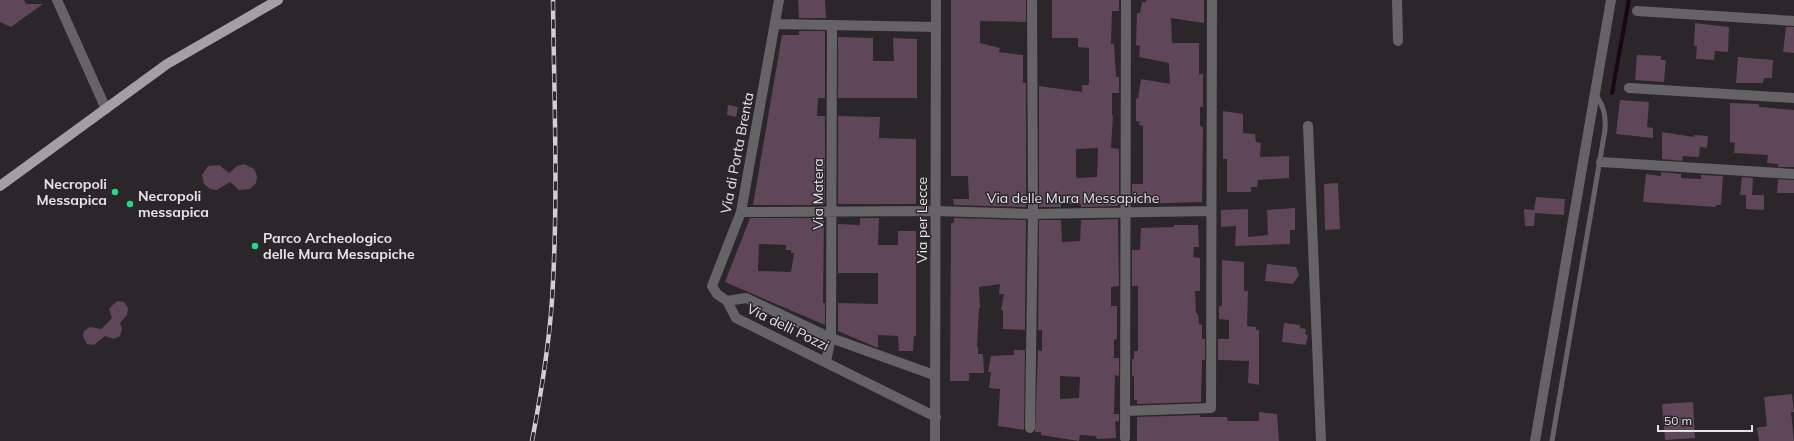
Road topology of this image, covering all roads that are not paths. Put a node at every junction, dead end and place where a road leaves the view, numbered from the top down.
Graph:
1 (57, 0) edge
2 (278, 0) edge
3 (779, 0) edge
4 (936, 0) edge
5 (1032, 0) edge
6 (1126, 0) edge
7 (1212, 0) edge
8 (1397, 0) edge
9 (1611, 0) edge
10 (1637, 11) dead end
11 (1794, 21) edge
12 (776, 24) junction
13 (832, 25) junction
14 (936, 27) junction
15 (1398, 41) dead end
16 (1629, 88) dead end
17 (1594, 94) junction
18 (1794, 98) edge
19 (106, 109) junction
20 (1308, 126) dead end
21 (1601, 162) junction
22 (1794, 174) edge
23 (0, 186) edge
24 (936, 211) junction
25 (1210, 211) junction
26 (741, 212) junction
27 (1126, 212) junction
28 (832, 213) junction
29 (1034, 214) junction
30 (727, 301) junction
31 (831, 338) junction
32 (826, 361) junction
33 (934, 375) junction
34 (1125, 411) junction
35 (936, 417) junction
36 (1030, 428) dead end
37 (1125, 438) dead end
38 (935, 441) edge
39 (1321, 441) edge
40 (1535, 441) edge
41 (1552, 441) edge

1 - 19 street
2 - 19 main road
3 - 12 street, Via di Porta Brenta
4 - 14 street, Via per Lecce
5 - 29 street
6 - 27 street
7 - 25 street
8 - 15 street
9 - 17 street
10 - 11 street
12 - 13 street
12 - 26 street, Via di Porta Brenta
13 - 14 street
13 - 28 street, Via Matera
14 - 24 street, Via per Lecce
16 - 18 street
17 - 21 lane
17 - 40 street
19 - 23 main road
20 - 39 street
21 - 22 street
21 - 41 lane
24 - 28 street, Via delle Mura Messapiche
24 - 29 street, Via delle Mura Messapiche
24 - 33 street, Via per Lecce
25 - 27 street, Via delle Mura Messapiche
25 - 34 street
26 - 28 street, Via delle Mura Messapiche
26 - 30 street, Via di Porta Brenta
27 - 29 street, Via delle Mura Messapiche
27 - 34 street
28 - 31 street, Via Matera
29 - 36 street
30 - 31 street, Via delli Pozzi
30 - 32 street, Via delli Pozzi
31 - 32 street, Via Matera
31 - 33 street, Via delli Pozzi
32 - 35 street, Via delli Pozzi
33 - 35 street, Via per Lecce
34 - 37 street
35 - 38 street, Via per Lecce

